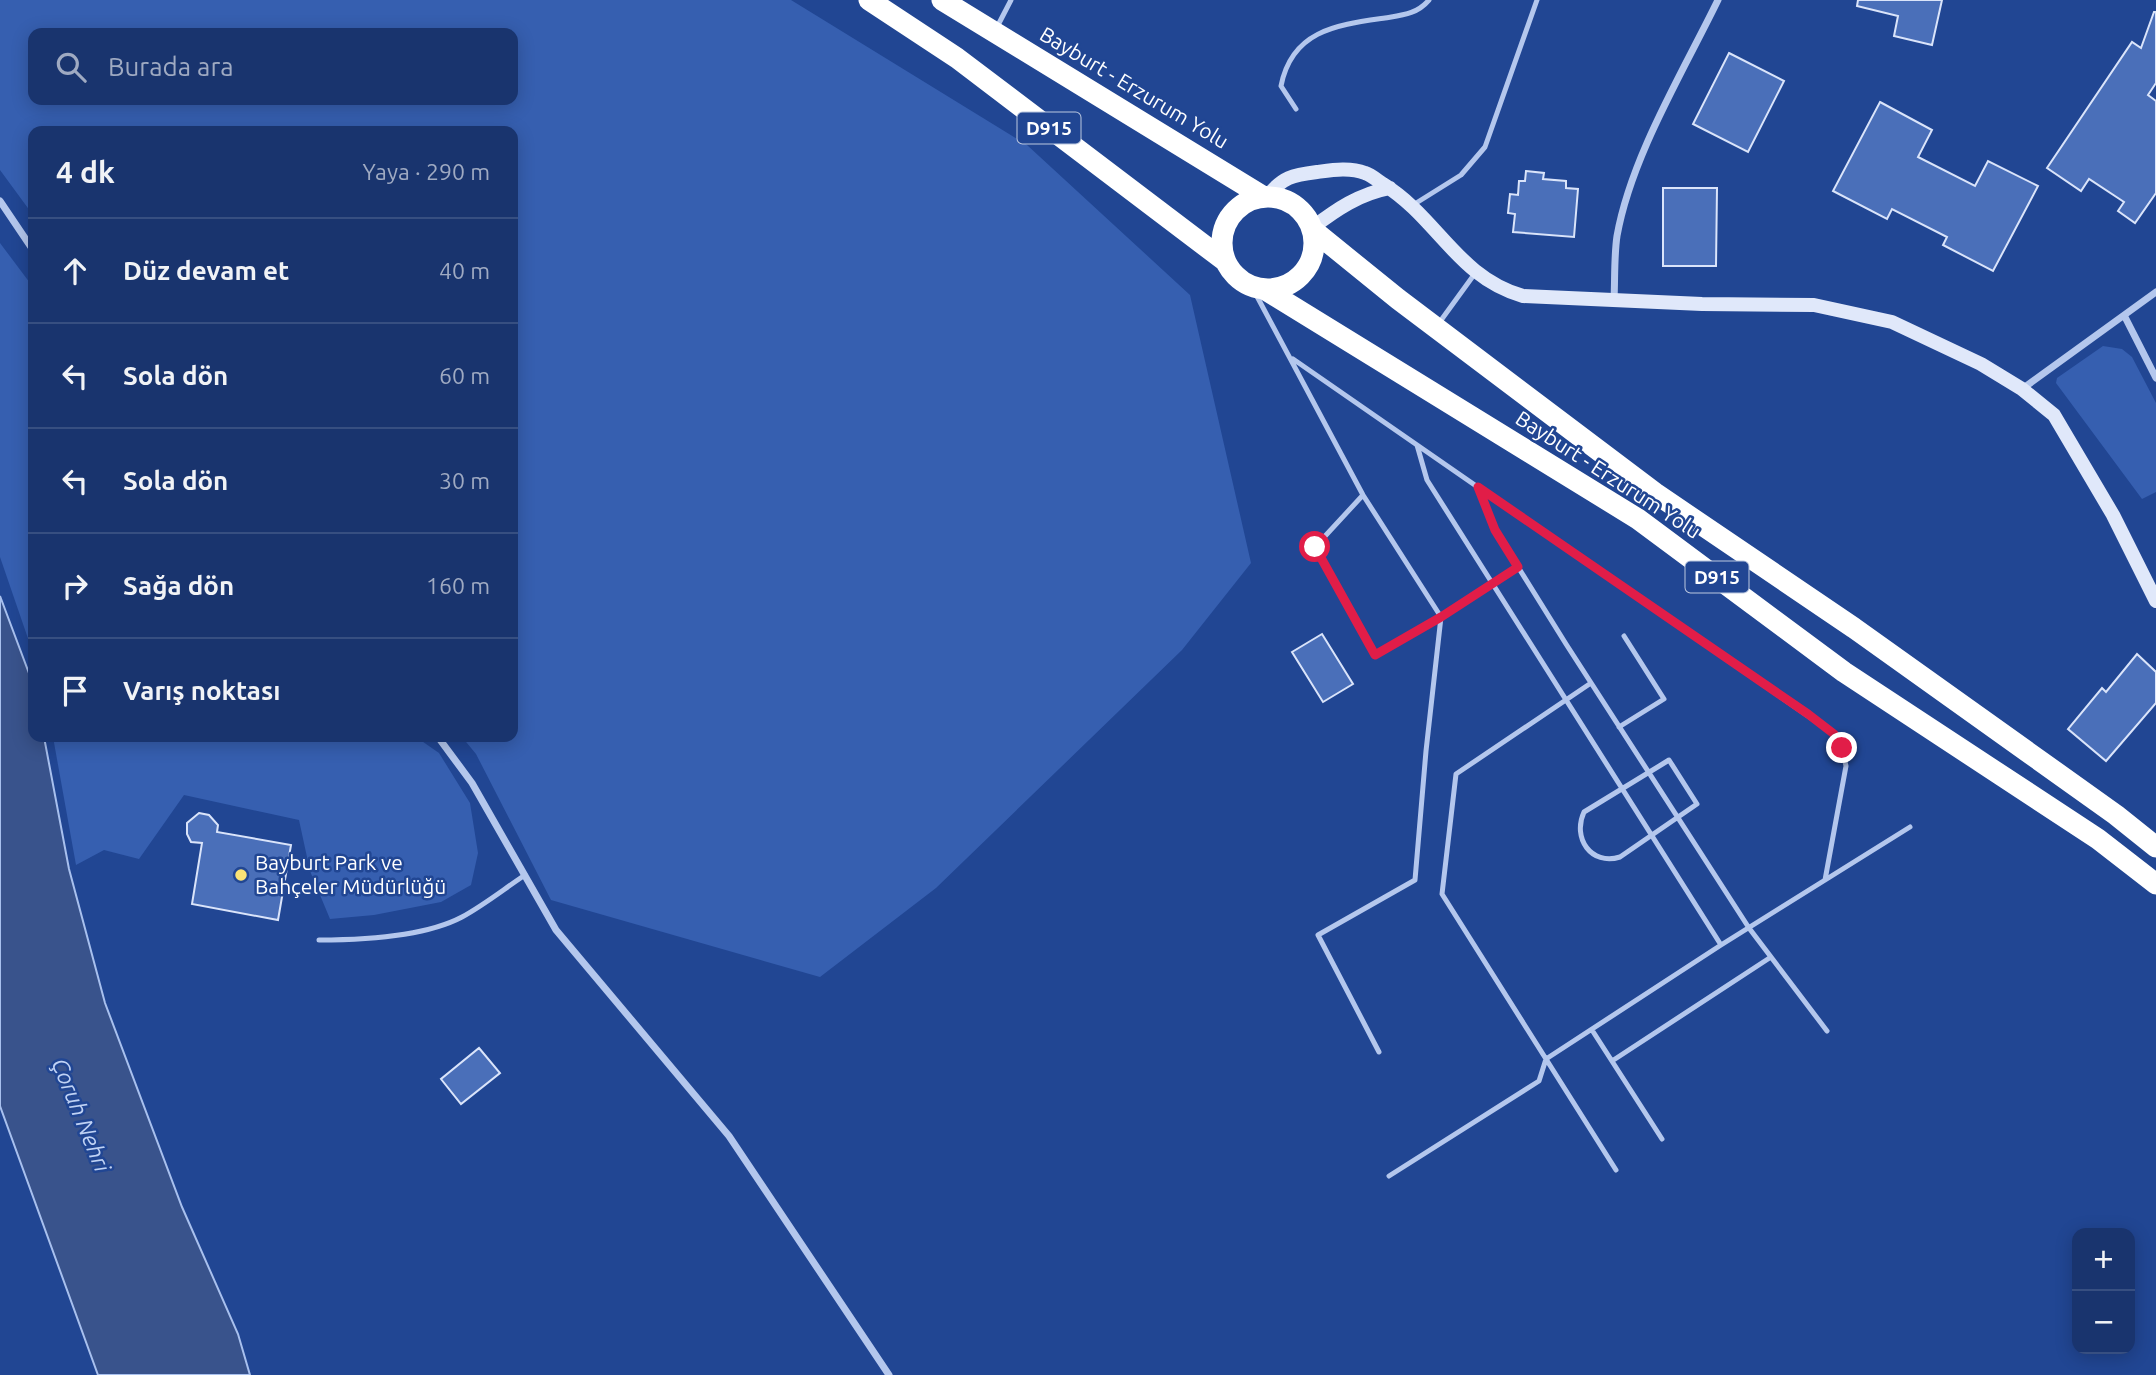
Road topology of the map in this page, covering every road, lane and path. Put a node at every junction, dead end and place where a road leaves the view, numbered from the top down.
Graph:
1 (869, 0) edge
2 (942, 0) edge
3 (1011, 0) edge
4 (1429, 0) edge
5 (1537, 0) edge
6 (1718, 0) edge
7 (995, 32) junction
8 (1296, 109) dead end
9 (1390, 188) junction
10 (1265, 197) junction
11 (0, 201) edge
12 (1412, 205) junction
13 (1313, 230) junction
14 (28, 243) edge
15 (1225, 261) junction
16 (1476, 272) junction
17 (1258, 288) junction
18 (2156, 292) edge
19 (1614, 300) junction
20 (2125, 317) junction
21 (1436, 327) junction
22 (1291, 358) junction
23 (2156, 378) edge
24 (2022, 389) junction
25 (1417, 445) junction
26 (1478, 487) junction
27 (1363, 495) junction
28 (1518, 567) junction
29 (1493, 584) junction
30 (2156, 601) edge
31 (1441, 617) junction
32 (1624, 636) dead end
33 (1591, 683) junction
34 (1566, 699) junction
35 (1619, 727) junction
36 (442, 742) edge
37 (1648, 772) junction
38 (1622, 788) junction
39 (1678, 818) junction
40 (1910, 827) dead end
41 (1652, 836) junction
42 (2152, 840) edge
43 (525, 875) junction
44 (1825, 880) junction
45 (2156, 884) edge
46 (1749, 928) junction
47 (318, 940) dead end
48 (1721, 945) junction
49 (1771, 957) junction
50 (1592, 1030) junction
51 (1827, 1031) dead end
52 (1379, 1052) dead end
53 (1546, 1059) junction
54 (1612, 1060) junction
55 (1662, 1139) dead end
56 (1615, 1170) dead end
57 (1389, 1176) dead end
58 (889, 1375) edge

1 - 15 highway, Bayburt - Erzurum Yolu / D915
2 - 7 highway, Bayburt - Erzurum Yolu / D915
3 - 7 lane
4 - 8 lane
5 - 12 lane
6 - 19 street
7 - 10 highway, Bayburt - Erzurum Yolu / D915
9 - 10 street
9 - 12 street
9 - 13 street
10 - 13 highway, Bayburt - Erzurum Yolu
10 - 15 highway
11 - 14 street
12 - 16 street
13 - 17 highway
13 - 21 highway, Bayburt - Erzurum Yolu / D915
15 - 17 highway, Bayburt - Erzurum Yolu
16 - 19 street
16 - 21 lane
17 - 22 lane
17 - 45 highway, Bayburt - Erzurum Yolu / D915
18 - 20 street
19 - 24 street
20 - 23 street
20 - 24 street
21 - 42 highway, Bayburt - Erzurum Yolu / D915
22 - 25 lane
22 - 27 lane
24 - 30 street
25 - 26 lane
25 - 29 lane
26 - 28 lane
26 - 44 lane
27 - 31 lane
27 - 31 lane
28 - 29 lane
28 - 33 lane
29 - 31 lane
29 - 34 lane
31 - 52 lane
32 - 35 lane
33 - 34 lane
33 - 35 lane
34 - 38 lane
34 - 53 lane
35 - 37 lane
36 - 43 street
37 - 38 lane
37 - 39 lane
37 - 39 lane
38 - 41 lane
38 - 41 lane
39 - 41 lane
39 - 46 lane
40 - 44 lane
41 - 48 lane
43 - 47 lane
43 - 58 street
44 - 46 lane
46 - 48 lane
46 - 49 lane
48 - 50 lane
49 - 51 lane
49 - 54 lane
50 - 53 lane
50 - 54 lane
53 - 56 lane
53 - 57 lane
54 - 55 lane

